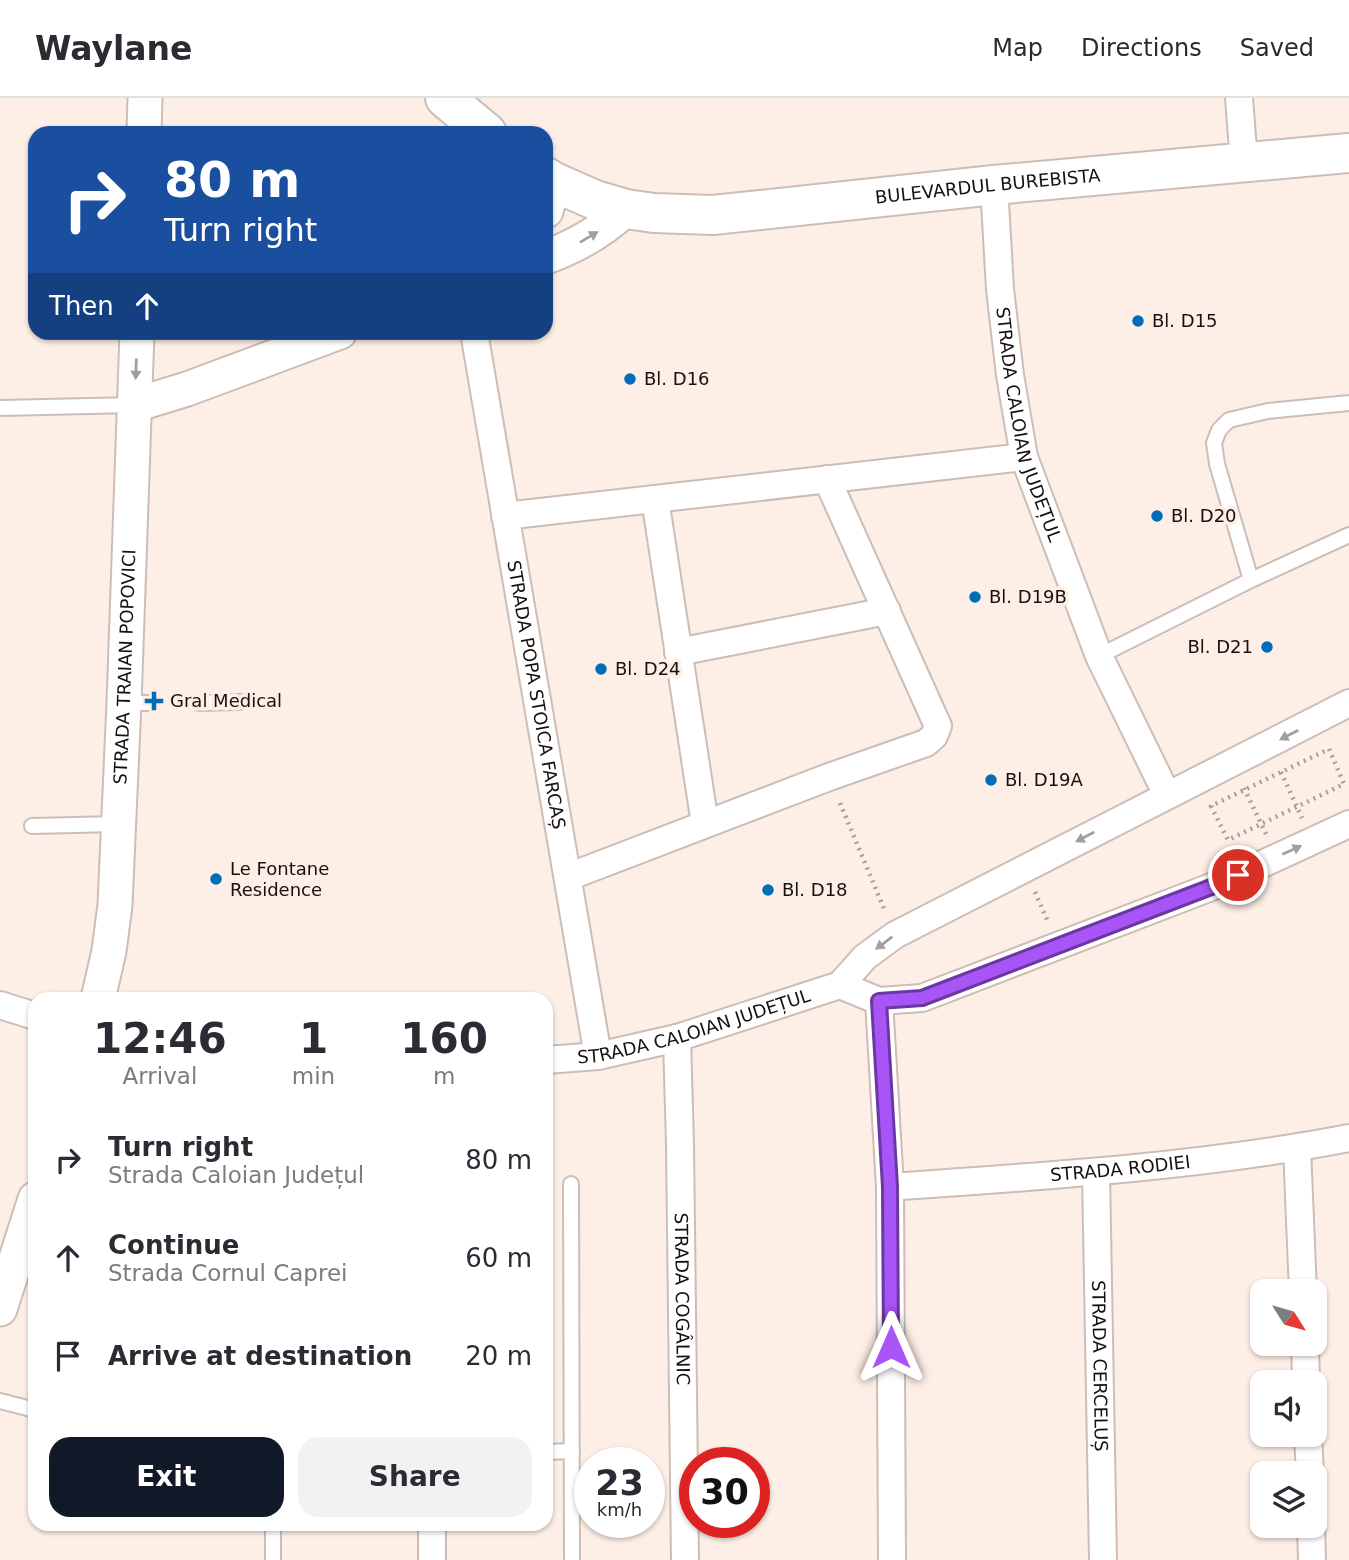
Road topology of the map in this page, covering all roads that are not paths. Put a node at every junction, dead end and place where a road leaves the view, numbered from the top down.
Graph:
1 (145, 98) edge
2 (446, 98) edge
3 (468, 98) edge
4 (1239, 98) edge
5 (144, 126) edge
6 (479, 126) edge
7 (483, 126) edge
8 (1349, 153) edge
9 (1244, 163) junction
10 (994, 185) junction
11 (553, 191) edge
12 (626, 209) junction
13 (553, 254) edge
14 (137, 340) edge
15 (319, 340) edge
16 (475, 340) edge
17 (1349, 403) edge
18 (135, 405) junction
19 (0, 408) edge
20 (1024, 457) junction
21 (827, 479) junction
22 (655, 499) junction
23 (505, 516) junction
24 (1349, 535) edge
25 (1251, 580) junction
26 (887, 611) junction
27 (678, 652) junction
28 (1099, 656) junction
29 (199, 702) dead end
30 (240, 702) dead end
31 (1349, 703) edge
32 (1167, 795) junction
33 (117, 824) junction
34 (705, 824) junction
35 (1349, 824) edge
36 (33, 826) dead end
37 (568, 877) junction
38 (840, 985) junction
39 (100, 992) edge
40 (879, 1001) junction
41 (0, 1005) edge
42 (28, 1014) edge
43 (677, 1038) junction
44 (598, 1056) junction
45 (553, 1059) edge
46 (1349, 1138) edge
47 (1297, 1148) junction
48 (1096, 1172) junction
49 (571, 1184) dead end
50 (890, 1187) junction
51 (28, 1221) edge
52 (1302, 1279) edge
53 (0, 1309) edge
54 (0, 1401) edge
55 (28, 1408) edge
56 (572, 1451) junction
57 (553, 1452) edge
58 (273, 1531) edge
59 (432, 1531) edge
60 (1311, 1538) edge
61 (273, 1560) edge
62 (432, 1560) edge
63 (572, 1560) edge
64 (685, 1560) edge
65 (892, 1560) edge
66 (1103, 1560) edge
67 (1312, 1560) edge

1 - 5 street
2 - 6 main road
3 - 7 street
4 - 9 street
8 - 9 main road, BULEVARDUL BUREBISTA
9 - 10 main road, BULEVARDUL BUREBISTA
10 - 12 main road, BULEVARDUL BUREBISTA
10 - 20 street, STRADA CALOIAN JUDEȚUL
11 - 12 main road, BULEVARDUL BUREBISTA
13 -> 12 street
14 -> 18 street, STRADA TRAIAN POPOVICI
15 - 18 street
16 - 23 street, STRADA POPA STOICA FARCAȘ
17 - 25 lane
18 - 19 lane
18 - 33 street, STRADA TRAIAN POPOVICI
20 - 21 street
20 - 28 street, STRADA CALOIAN JUDEȚUL
21 - 22 street
21 - 26 street
22 - 23 street
22 - 27 street
23 - 37 street, STRADA POPA STOICA FARCAȘ
24 - 25 lane
25 - 28 lane
26 - 27 street
26 - 34 street
27 - 34 street
28 - 32 street, STRADA CALOIAN JUDEȚUL
29 - 30 lane
31 -> 32 street
32 -> 38 street
33 - 36 lane
33 - 39 street, STRADA TRAIAN POPOVICI
34 - 37 street
40 -> 35 street
37 - 44 street, STRADA POPA STOICA FARCAȘ
38 - 40 street
38 - 43 street, STRADA CALOIAN JUDEȚUL
40 - 50 street
41 - 42 street
43 - 44 street, STRADA CALOIAN JUDEȚUL
43 - 64 street, STRADA COGÂLNIC
44 - 45 street, STRADA CALOIAN JUDEȚUL
46 - 47 street, STRADA RODIEI
47 - 48 street, STRADA RODIEI
47 - 52 street
48 - 50 street, STRADA RODIEI
48 - 66 street, STRADA CERCELUȘ
49 - 56 lane
50 - 65 street
51 - 53 street
54 - 55 lane
56 - 57 lane
56 - 63 lane
58 - 61 lane
59 - 62 street
60 - 67 street

